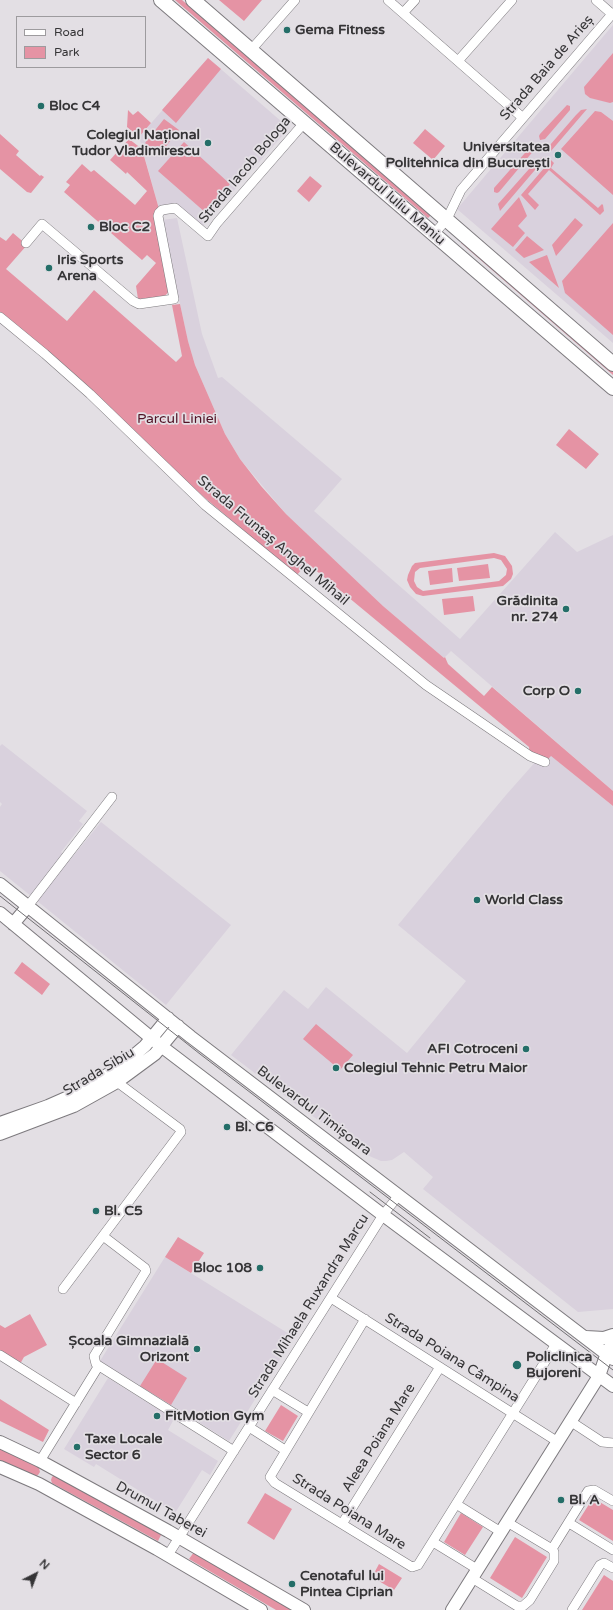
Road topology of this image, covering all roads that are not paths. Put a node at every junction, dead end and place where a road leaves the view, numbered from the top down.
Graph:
1 (161, 0) edge
2 (193, 0) edge
3 (295, 0) edge
4 (388, 0) edge
5 (415, 0) edge
6 (512, 0) edge
7 (596, 0) edge
8 (403, 14) junction
9 (613, 14) edge
10 (251, 50) junction
11 (458, 61) junction
12 (522, 118) junction
13 (304, 123) junction
14 (447, 219) junction
15 (434, 234) junction
16 (26, 244) dead end
17 (0, 317) edge
18 (613, 364) edge
19 (613, 388) edge
20 (545, 762) dead end
21 (112, 797) dead end
22 (0, 884) edge
23 (28, 906) junction
24 (0, 913) edge
25 (13, 924) junction
26 (168, 1018) junction
27 (178, 1026) junction
28 (151, 1038) junction
29 (161, 1046) junction
30 (118, 1082) junction
31 (0, 1123) edge
32 (0, 1134) edge
33 (399, 1195) junction
34 (383, 1216) junction
35 (103, 1236) junction
36 (63, 1289) dead end
37 (331, 1298) junction
38 (365, 1319) junction
39 (613, 1335) edge
40 (586, 1338) junction
41 (613, 1343) edge
42 (556, 1344) junction
43 (0, 1355) edge
44 (610, 1356) edge
45 (613, 1366) edge
46 (98, 1367) junction
47 (440, 1367) junction
48 (599, 1376) junction
49 (613, 1386) edge
50 (272, 1390) junction
51 (76, 1403) junction
52 (308, 1412) junction
53 (513, 1413) junction
54 (570, 1421) junction
55 (249, 1427) junction
56 (0, 1442) edge
57 (558, 1442) junction
58 (613, 1443) edge
59 (285, 1450) junction
60 (234, 1451) junction
61 (44, 1463) junction
62 (0, 1467) edge
63 (39, 1484) junction
64 (613, 1500) edge
65 (456, 1504) junction
66 (507, 1522) junction
67 (569, 1522) junction
68 (342, 1524) junction
69 (501, 1532) junction
70 (179, 1537) junction
71 (433, 1542) junction
72 (552, 1549) junction
73 (613, 1550) edge
74 (168, 1555) junction
75 (612, 1566) edge
76 (475, 1574) junction
77 (515, 1608) edge
78 (261, 1610) edge
79 (304, 1610) edge
80 (452, 1610) edge
81 (572, 1610) edge

1 - 13 main road, Bulevardul Iuliu Maniu
2 - 10 main road, Bulevardul Iuliu Maniu
3 - 10 street
4 - 8 street
5 - 8 street
6 - 11 street
7 - 9 street
8 - 11 street
9 - 12 street, Strada Baia de Arieș
10 - 14 main road, Bulevardul Iuliu Maniu
11 - 12 street
12 - 14 street, Strada Baia de Arieș
13 - 15 main road, Bulevardul Iuliu Maniu
13 - 16 street, Strada Iacob Bologa
14 - 15 street, Strada Baia de Arieș
14 - 18 main road, Bulevardul Iuliu Maniu
15 - 19 main road, Bulevardul Iuliu Maniu
17 - 20 street, Strada Fruntaș Anghel Mihail
21 - 23 street
22 - 23 main road, Bulevardul Timișoara
23 - 25 main road
23 - 26 main road, Bulevardul Timișoara
24 - 25 main road
25 - 28 main road
26 - 27 main road, Bulevardul Timișoara
26 - 28 main road, Strada Sibiu
27 - 29 main road, Strada Sibiu
27 - 33 main road, Bulevardul Timișoara
28 - 29 main road
28 - 31 main road, Strada Sibiu
29 - 30 main road, Strada Sibiu
29 - 34 main road
30 - 32 main road, Strada Sibiu
30 - 35 street
33 - 34 street, Strada Mihaela Ruxandra Marcu
33 - 40 main road, Bulevardul Timișoara
34 - 37 street, Strada Mihaela Ruxandra Marcu
34 - 42 main road
35 - 36 street
35 - 46 street
37 - 38 street, Strada Poiana Câmpina
37 - 50 street, Strada Mihaela Ruxandra Marcu
38 - 47 street, Strada Poiana Câmpina
38 - 52 street, Strada Poiana Mare
39 - 40 main road
40 - 44 main road, Bulevardul Timișoara
41 - 44 main road
42 - 48 main road
42 - 53 street, Strada Poiana Mare
43 - 51 street
44 - 48 main road
45 - 48 main road
46 - 51 street
46 - 60 street
47 - 53 street, Strada Poiana Câmpina
47 - 68 street, Aleea Poiana Mare
48 - 49 main road
48 - 54 main road
50 - 52 street
50 - 55 street, Strada Mihaela Ruxandra Marcu
51 - 61 street
52 - 59 street, Strada Poiana Mare
53 - 57 street, Strada Poiana Câmpina
53 - 65 street, Strada Poiana Mare
54 - 57 main road
54 - 58 street
55 - 59 street
55 - 60 street, Strada Mihaela Ruxandra Marcu
56 - 61 main road, Drumul Taberei
57 - 66 main road
59 - 68 street, Strada Poiana Mare
60 - 70 street, Strada Mihaela Ruxandra Marcu
61 - 63 main road
61 - 70 main road, Drumul Taberei
62 - 63 main road
63 - 74 main road
64 - 67 street
65 - 69 street
65 - 71 street, Strada Poiana Mare
66 - 69 main road
66 - 72 street
67 - 72 street
67 - 73 street
68 - 71 street, Strada Poiana Mare
69 - 76 main road
70 - 74 street, Strada Mihaela Ruxandra Marcu
70 - 79 main road, Drumul Taberei
71 - 76 street
72 - 77 street
74 - 78 main road
75 - 81 street
76 - 77 street
76 - 80 main road

